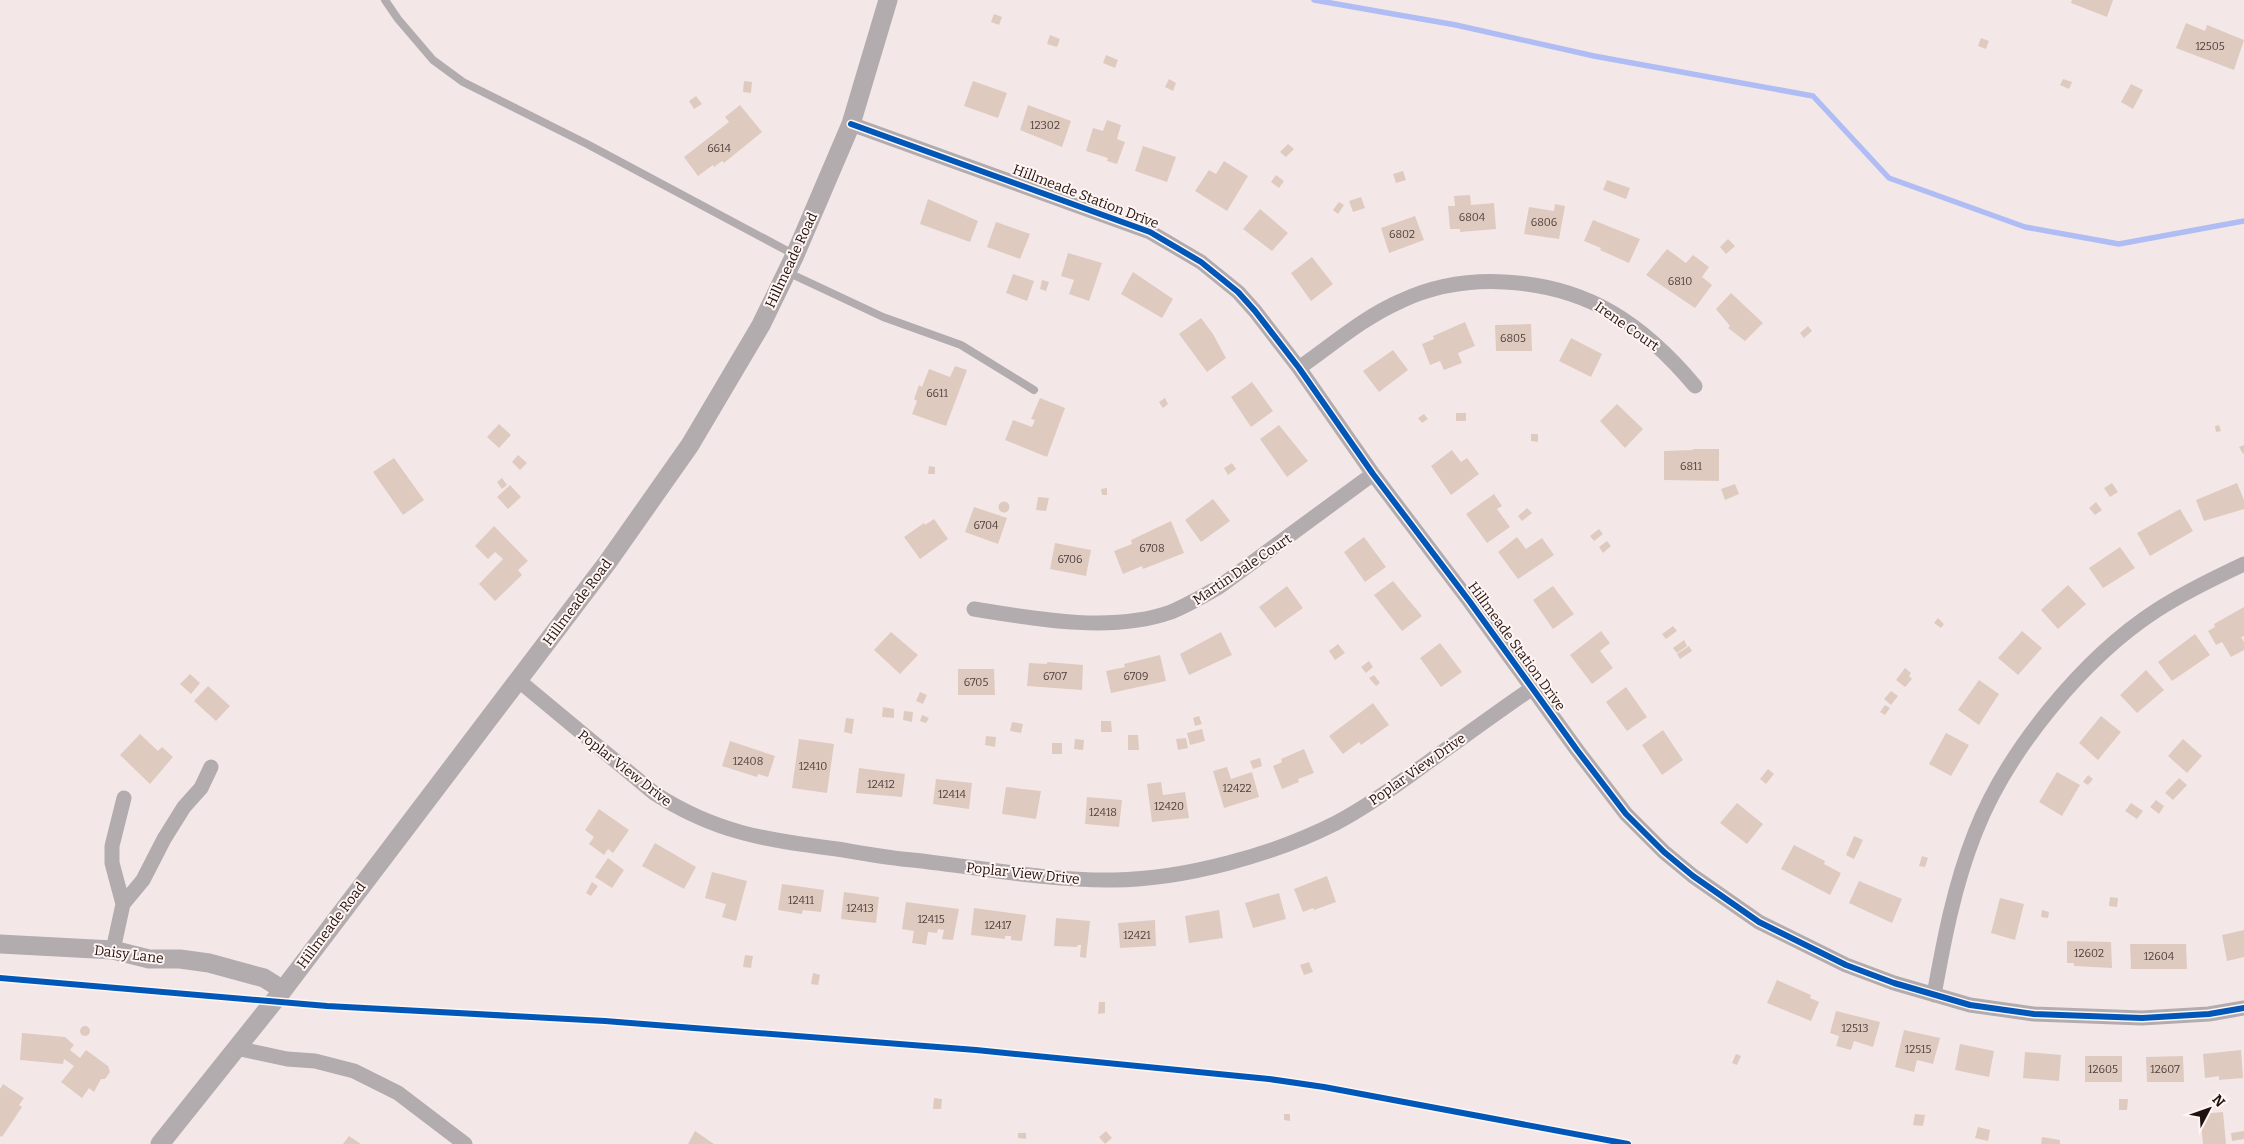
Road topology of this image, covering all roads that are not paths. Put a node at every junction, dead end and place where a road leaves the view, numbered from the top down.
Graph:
1 (385, 0) edge
2 (888, 0) edge
3 (852, 124) junction
4 (795, 256) junction
5 (787, 272) junction
6 (1299, 368) junction
7 (1695, 386) dead end
8 (1034, 390) dead end
9 (1373, 474) junction
10 (2244, 564) edge
11 (974, 609) dead end
12 (518, 680) junction
13 (1531, 688) junction
14 (211, 767) dead end
15 (124, 798) dead end
16 (123, 904) junction
17 (0, 944) edge
18 (113, 950) junction
19 (282, 990) junction
20 (1934, 995) junction
21 (2244, 1008) edge
22 (236, 1048) junction
23 (160, 1144) edge
24 (465, 1144) edge

1 - 4 lane
2 - 3 street, Hillmeade Road
3 - 4 street, Hillmeade Road
3 - 6 street, Hillmeade Station Drive
4 - 5 street, Hillmeade Road
5 - 8 lane
5 - 12 street, Hillmeade Road
6 - 7 street, Irene Court
6 - 9 street, Hillmeade Station Drive
9 - 11 street, Martin Dale Court
9 - 13 street, Hillmeade Station Drive
10 - 20 street
12 - 13 street, Poplar View Drive
12 - 19 street, Hillmeade Road
13 - 20 street, Hillmeade Station Drive
14 - 16 street
15 - 16 street
16 - 18 street
17 - 18 street, Daisy Lane
18 - 19 street, Daisy Lane
19 - 22 street, Hillmeade Road
20 - 21 street, Hillmeade Station Drive
22 - 23 street, Hillmeade Road
22 - 24 street

